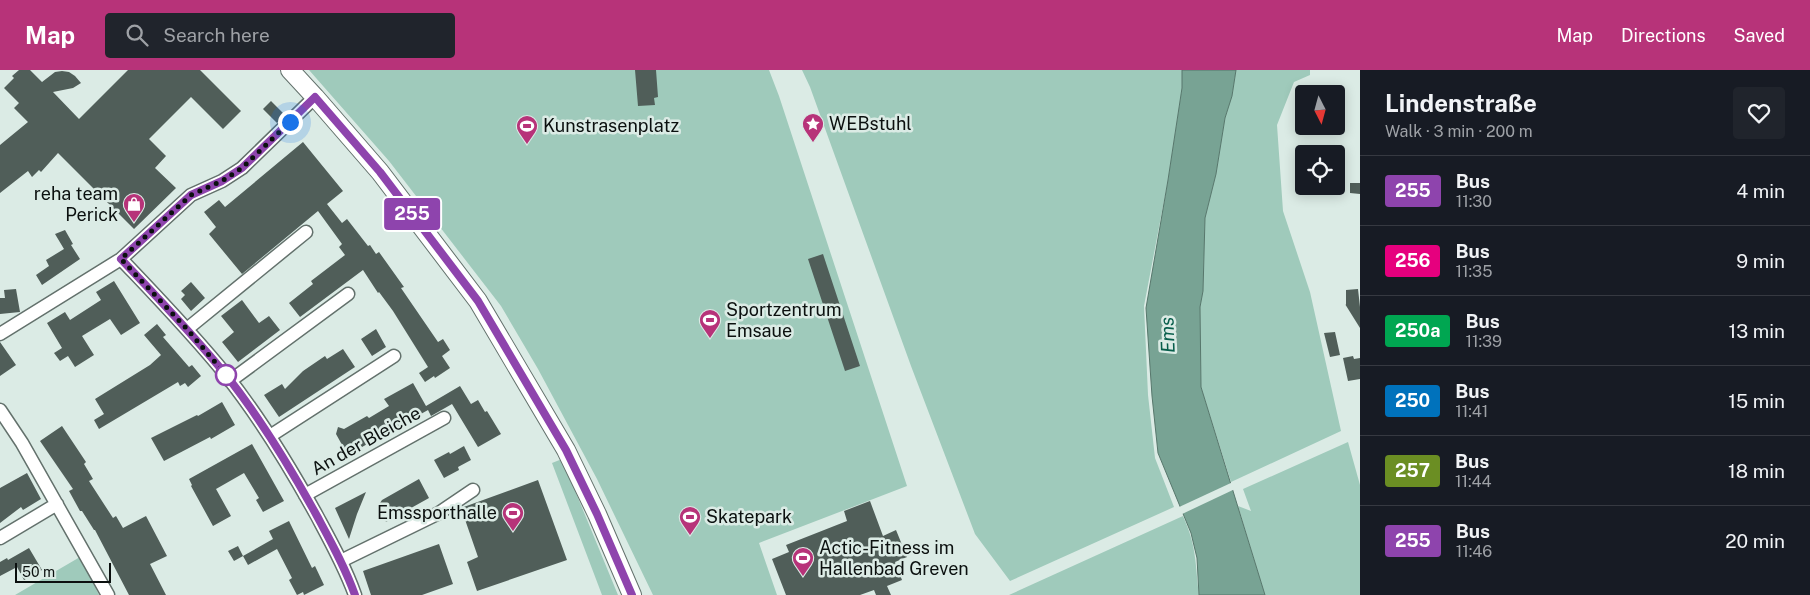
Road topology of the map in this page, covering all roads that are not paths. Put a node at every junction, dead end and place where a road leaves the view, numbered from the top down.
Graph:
1 (290, 70) edge
2 (315, 97) junction
3 (306, 232) dead end
4 (121, 259) junction
5 (348, 294) dead end
6 (187, 329) junction
7 (0, 334) edge
8 (394, 356) dead end
9 (230, 381) junction
10 (0, 410) edge
11 (444, 418) dead end
12 (270, 436) junction
13 (474, 490) dead end
14 (305, 495) junction
15 (57, 504) junction
16 (0, 538) edge
17 (340, 560) junction
18 (108, 595) edge
19 (355, 595) edge
20 (632, 595) edge

1 - 2 main road
2 - 4 street
2 - 20 main road
3 - 6 street
4 - 6 street
4 - 7 street
5 - 9 street
6 - 9 street
8 - 12 street
9 - 12 street
10 - 15 street
11 - 14 street, An der Bleiche
12 - 14 street
13 - 17 street
14 - 17 street
15 - 16 street
15 - 18 street
17 - 19 street

